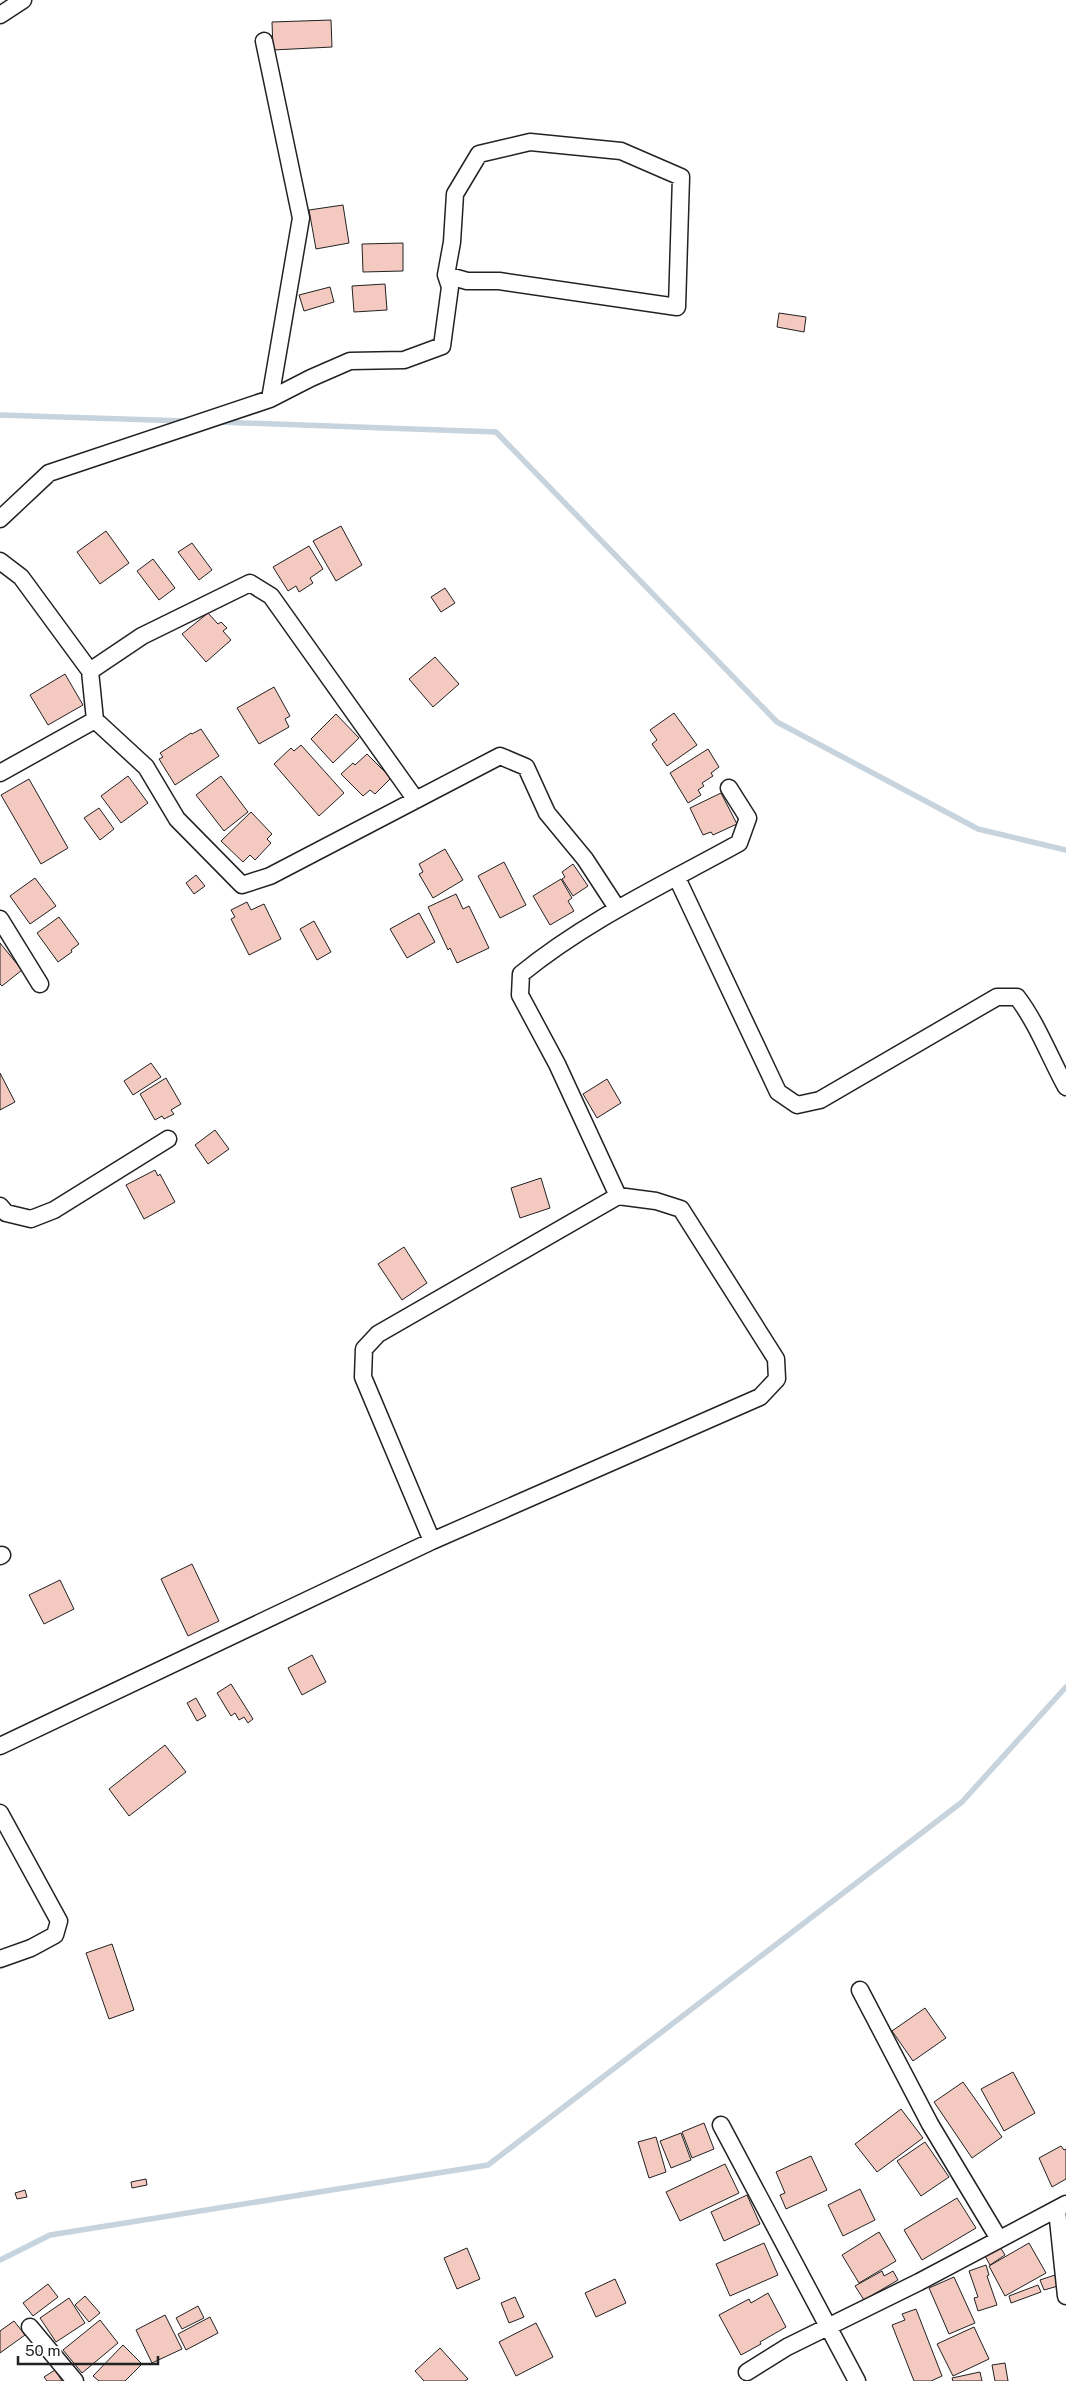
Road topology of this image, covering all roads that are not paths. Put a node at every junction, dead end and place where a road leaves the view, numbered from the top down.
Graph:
1 (23, 0) edge
2 (0, 15) edge
3 (264, 41) dead end
4 (446, 275) junction
5 (270, 399) junction
6 (0, 519) edge
7 (0, 561) edge
8 (90, 671) junction
9 (95, 720) junction
10 (0, 773) edge
11 (729, 788) dead end
12 (416, 800) junction
13 (677, 878) junction
14 (617, 908) junction
15 (0, 919) edge
16 (40, 984) dead end
17 (1066, 1087) edge
18 (168, 1140) dead end
19 (618, 1196) junction
20 (2, 1213) edge
21 (432, 1541) junction
22 (0, 1746) edge
23 (0, 1813) edge
24 (0, 1959) edge
25 (860, 1990) dead end
26 (721, 2125) dead end
27 (1061, 2207) edge
28 (999, 2239) junction
29 (1066, 2296) edge
30 (827, 2326) junction
31 (30, 2328) dead end
32 (747, 2372) dead end
33 (76, 2381) edge
34 (857, 2381) edge

1 - 2 street
3 - 5 street
4 - 4 street
4 - 5 street
5 - 6 street
7 - 8 street
8 - 9 street
8 - 12 street
9 - 10 street
9 - 12 street
11 - 13 street
12 - 14 street
13 - 14 street
13 - 17 street
14 - 19 street
15 - 16 street
18 - 20 street
19 - 21 street
19 - 21 street
21 - 22 street
23 - 24 street
25 - 28 street
26 - 30 street
27 - 28 street
27 - 29 street
28 - 30 street
30 - 32 street
30 - 34 street
31 - 33 street

